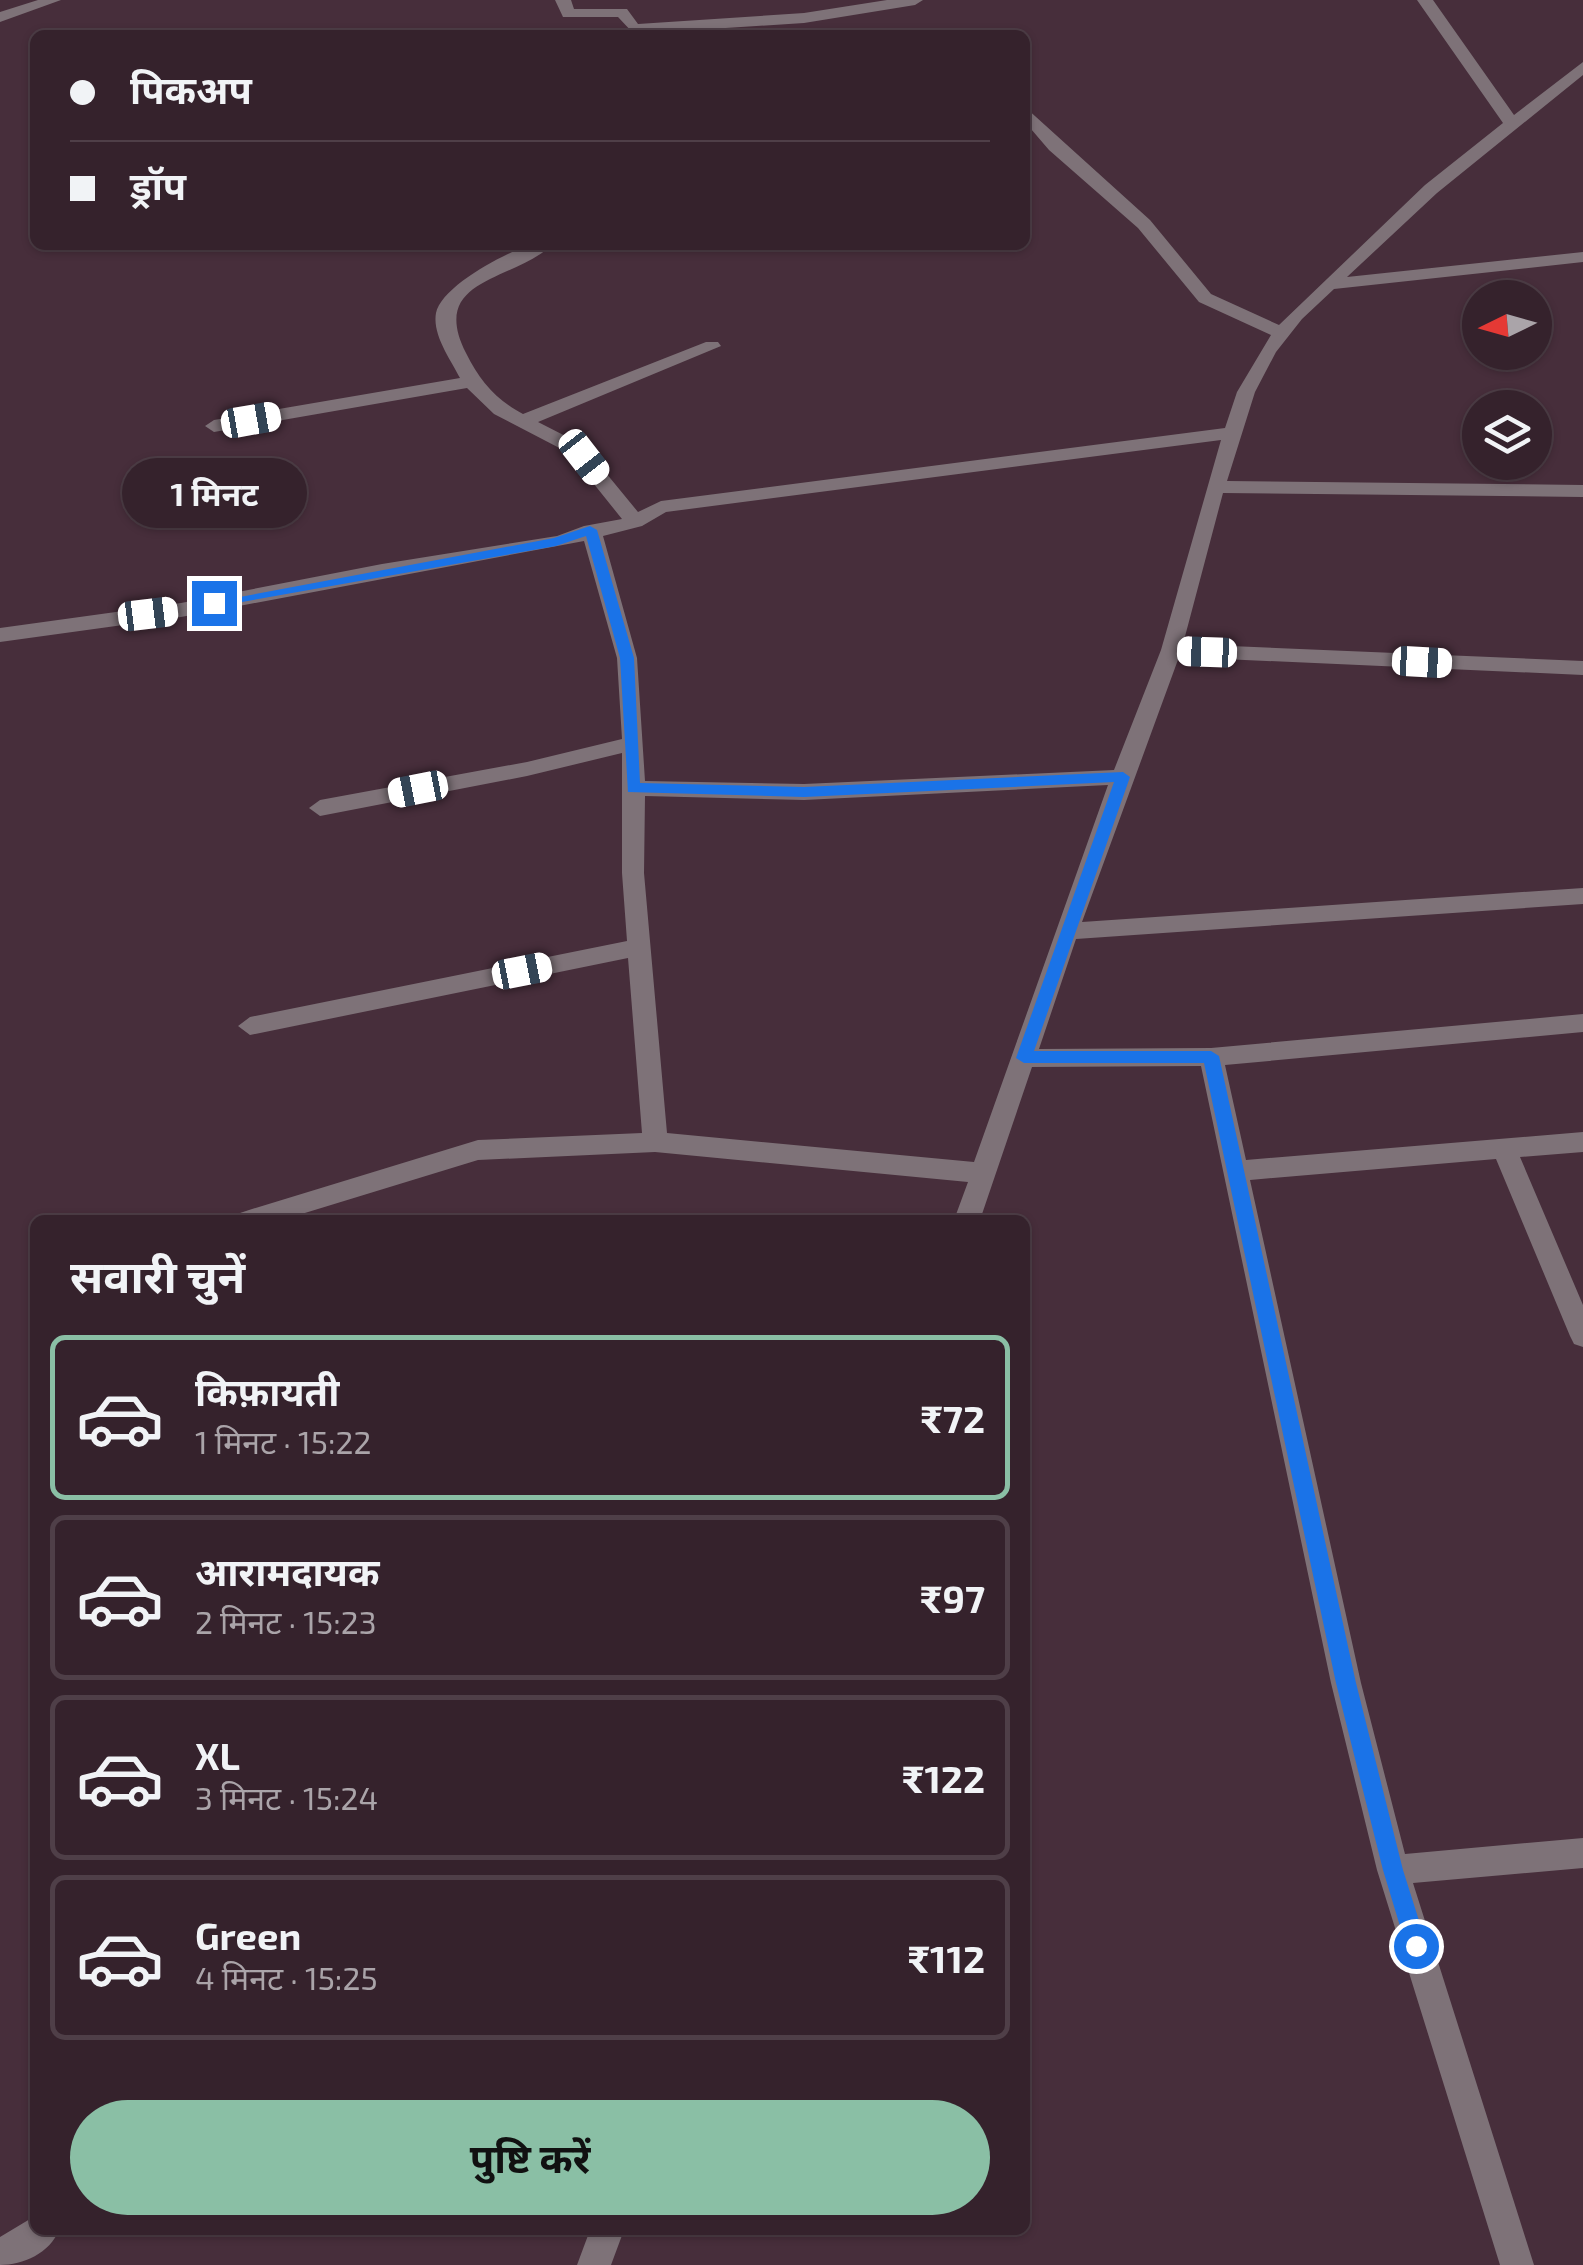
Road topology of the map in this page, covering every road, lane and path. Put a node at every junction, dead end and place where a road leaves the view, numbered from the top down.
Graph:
1 (53, 0) edge
2 (563, 0) edge
3 (915, 0) edge
4 (1425, 0) edge
5 (0, 17) edge
6 (634, 30) edge
7 (674, 30) edge
8 (1583, 66) edge
9 (1030, 118) edge
10 (1512, 124) junction
11 (534, 250) edge
12 (1583, 257) edge
13 (1329, 284) junction
14 (1283, 332) junction
15 (712, 346) dead end
16 (471, 382) junction
17 (522, 421) junction
18 (214, 426) dead end
19 (1230, 433) junction
20 (1214, 487) junction
21 (1583, 492) edge
22 (634, 522) junction
23 (590, 530) junction
24 (0, 635) edge
25 (1171, 650) junction
26 (1583, 668) edge
27 (633, 742) junction
28 (1123, 777) junction
29 (634, 788) junction
30 (320, 808) dead end
31 (1583, 896) edge
32 (1067, 931) junction
33 (639, 947) junction
34 (1583, 1023) edge
35 (250, 1026) dead end
36 (1211, 1056) junction
37 (1024, 1058) junction
38 (655, 1142) junction
39 (1583, 1142) edge
40 (1504, 1149) junction
41 (1236, 1171) junction
42 (983, 1173) junction
43 (265, 1215) edge
44 (969, 1215) edge
45 (1583, 1336) edge
46 (1583, 1852) edge
47 (1393, 1870) junction
48 (34, 2235) edge
49 (605, 2235) edge
50 (0, 2257) edge
51 (594, 2265) edge
52 (1518, 2265) edge

1 - 5 street
2 - 6 street
3 - 7 street
4 - 10 street
8 - 10 street
9 - 14 street
10 - 13 street
11 - 16 street
12 - 13 street
13 - 14 street
14 - 19 street
15 - 17 street
16 - 17 street
16 - 18 street
17 - 22 street
19 - 20 street
19 - 22 street
20 - 21 street
20 - 25 street
22 - 23 street
23 - 24 street
23 - 27 street
25 - 26 street
25 - 28 street
27 - 29 street
27 - 30 street
28 - 29 street
28 - 32 street
29 - 33 street
31 - 32 street
32 - 37 street
33 - 35 street
33 - 38 street
34 - 36 street
36 - 37 street
36 - 41 street
37 - 42 street
38 - 42 street
38 - 43 street
39 - 40 street
40 - 41 street
40 - 45 street
41 - 47 street
42 - 44 street
46 - 47 street
47 - 52 street
48 - 50 street
49 - 51 street

